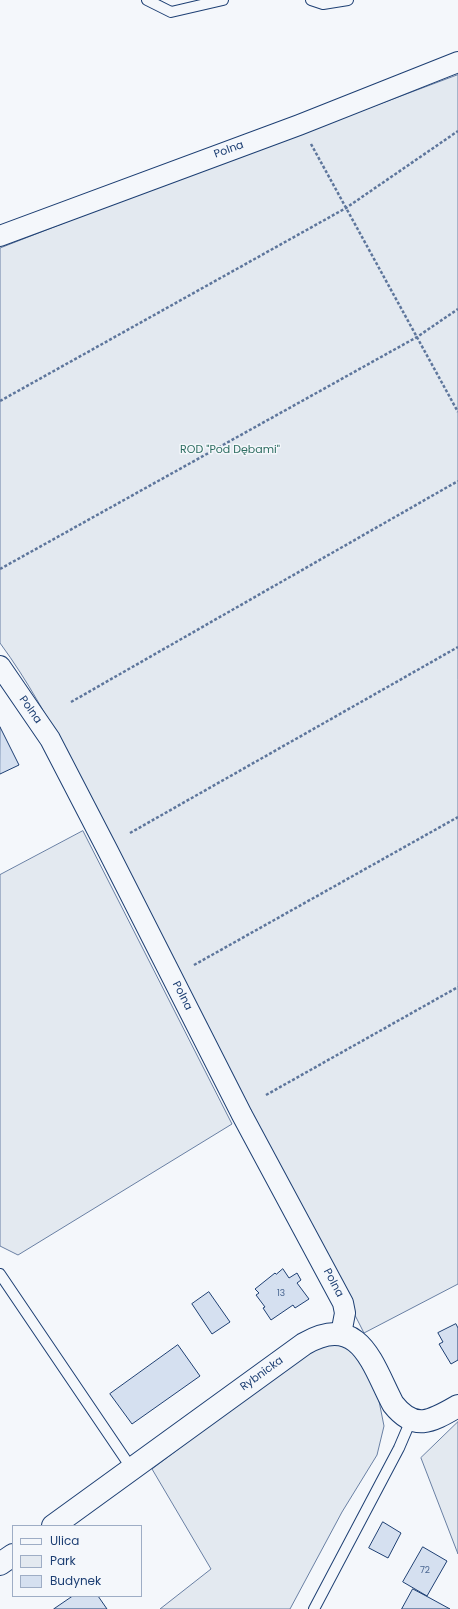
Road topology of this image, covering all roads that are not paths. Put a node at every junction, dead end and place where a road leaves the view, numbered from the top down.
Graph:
1 (147, 0) edge
2 (223, 0) edge
3 (312, 0) edge
4 (348, 0) edge
5 (458, 62) edge
6 (0, 236) edge
7 (2, 676) edge
8 (0, 1274) edge
9 (341, 1334) junction
10 (458, 1406) edge
11 (411, 1420) junction
12 (132, 1469) junction
13 (54, 1525) edge
14 (12, 1556) edge
15 (0, 1564) edge
16 (314, 1609) edge

1 - 2 lane
3 - 4 lane
5 - 6 street, Polna
7 - 9 street, Polna
8 - 12 lane
9 - 11 street
9 - 12 street, Rybnicka
10 - 11 street
11 - 16 lane
12 - 13 street, Rybnicka
14 - 15 street

